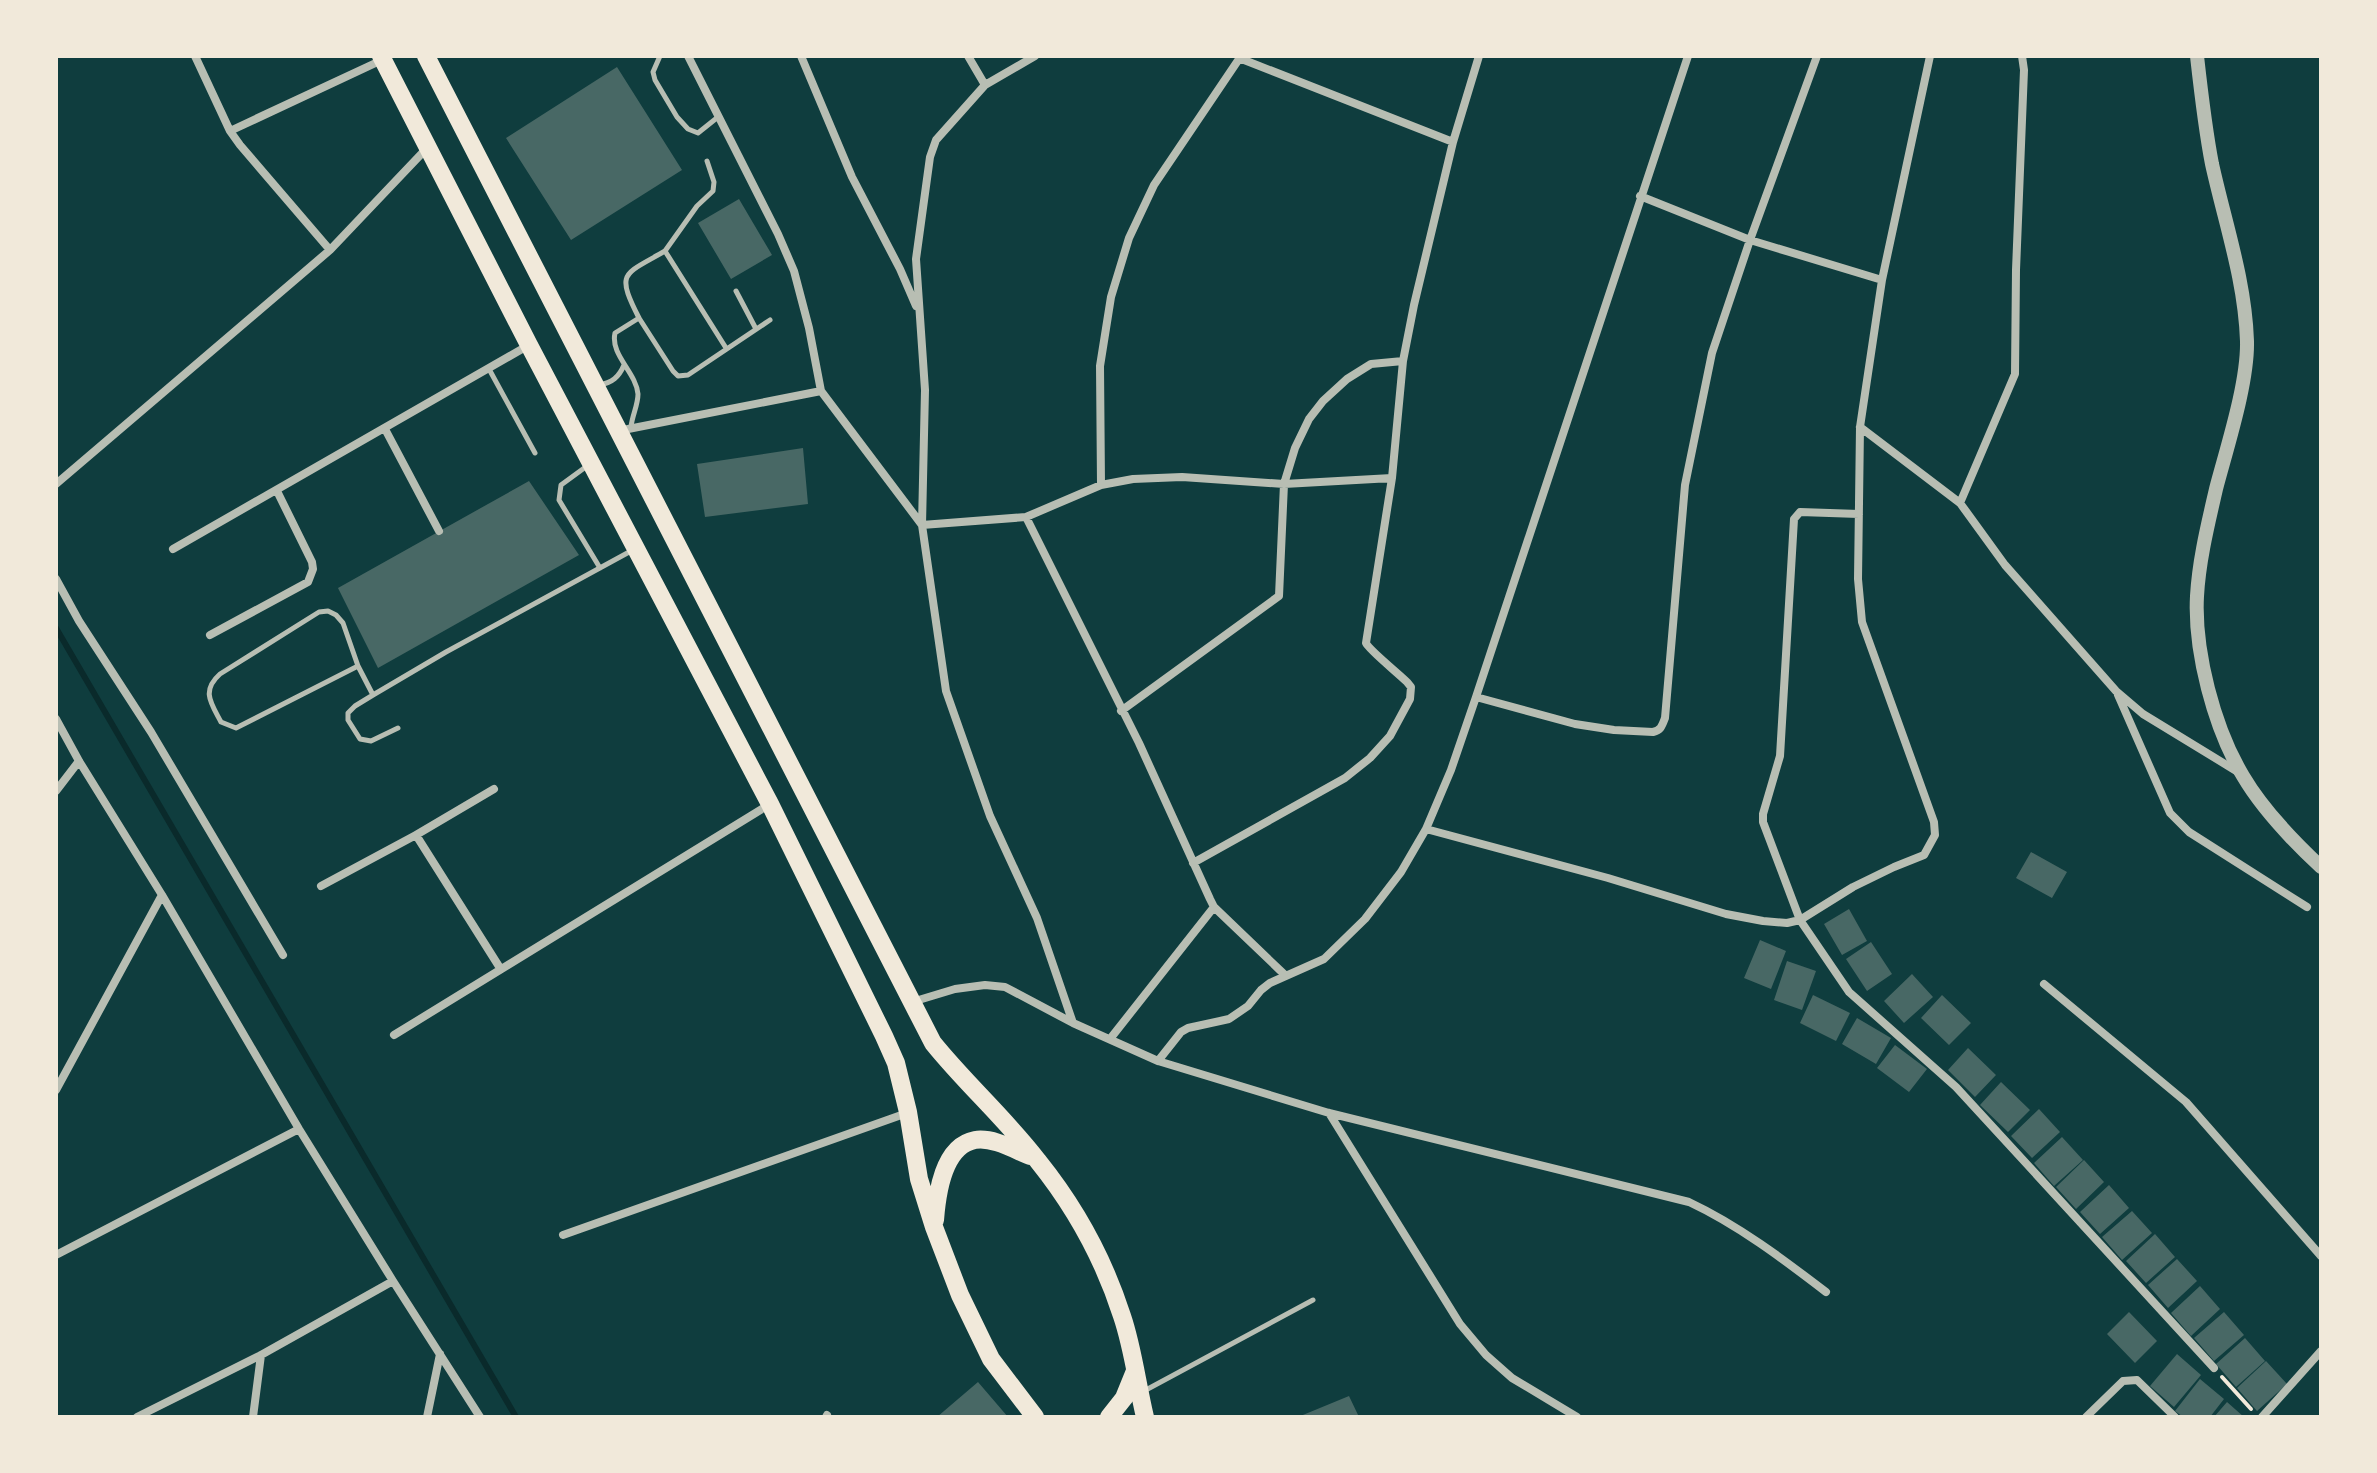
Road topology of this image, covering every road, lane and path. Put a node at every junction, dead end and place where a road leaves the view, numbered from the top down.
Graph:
1 (195, 56) edge
2 (426, 56) edge
3 (660, 56) edge
4 (688, 56) edge
5 (801, 56) edge
6 (968, 56) edge
7 (1035, 56) edge
8 (1479, 56) edge
9 (1688, 56) edge
10 (1817, 56) edge
11 (1930, 56) edge
12 (2022, 56) edge
13 (2197, 56) edge
14 (1240, 57) edge
15 (382, 58) edge
16 (985, 85) junction
17 (718, 117) junction
18 (230, 131) junction
19 (1453, 142) junction
20 (427, 148) junction
21 (707, 161) dead end
22 (1640, 196) junction
23 (1750, 240) junction
24 (330, 250) junction
25 (665, 251) junction
26 (1882, 280) junction
27 (736, 291) dead end
28 (920, 314) junction
29 (639, 318) junction
30 (770, 320) dead end
31 (756, 329) junction
32 (529, 345) junction
33 (726, 348) junction
34 (1403, 361) junction
35 (625, 365) junction
36 (489, 369) junction
37 (594, 386) junction
38 (821, 391) junction
39 (1860, 427) junction
40 (385, 429) junction
41 (624, 429) junction
42 (535, 453) dead end
43 (591, 462) junction
44 (1392, 478) junction
45 (56, 484) edge
46 (1284, 484) junction
47 (1101, 485) junction
48 (277, 491) junction
49 (1960, 503) junction
50 (1859, 514) junction
51 (1026, 517) junction
52 (922, 525) junction
53 (439, 531) dead end
54 (636, 548) junction
55 (173, 549) dead end
56 (600, 568) junction
57 (56, 579) edge
58 (210, 635) dead end
59 (358, 666) junction
60 (2116, 691) junction
61 (373, 695) junction
62 (1476, 697) junction
63 (1121, 711) junction
64 (56, 719) edge
65 (398, 728) dead end
66 (79, 761) junction
67 (2242, 775) junction
68 (494, 789) dead end
69 (56, 791) edge
70 (770, 804) junction
71 (1426, 829) junction
72 (416, 835) junction
73 (1193, 863) junction
74 (2321, 867) edge
75 (321, 886) dead end
76 (162, 895) junction
77 (1214, 907) junction
78 (2307, 907) dead end
79 (1800, 920) junction
80 (283, 955) dead end
81 (500, 968) junction
82 (1286, 976) junction
83 (2044, 984) dead end
84 (911, 1002) junction
85 (1073, 1023) junction
86 (394, 1035) dead end
87 (1110, 1039) junction
88 (1158, 1061) junction
89 (56, 1090) edge
90 (908, 1112) junction
91 (1329, 1113) junction
92 (299, 1129) junction
93 (1037, 1159) junction
94 (934, 1227) junction
95 (563, 1235) dead end
96 (56, 1255) edge
97 (2321, 1256) edge
98 (393, 1281) junction
99 (1826, 1292) dead end
100 (1313, 1300) dead end
101 (2321, 1351) edge
102 (441, 1353) junction
103 (261, 1355) junction
104 (2214, 1368) joint
105 (1135, 1371) junction
106 (1140, 1394) junction
107 (1029, 1410) edge
108 (137, 1417) edge
109 (253, 1417) edge
110 (427, 1417) edge
111 (480, 1417) edge
112 (1051, 1417) edge
113 (1109, 1417) edge
114 (1145, 1417) edge
115 (1577, 1417) edge
116 (2086, 1417) edge
117 (2175, 1417) edge
118 (2260, 1417) edge

1 - 18 street
2 - 37 main road
3 - 17 lane
4 - 17 street
5 - 28 street
6 - 16 street
7 - 16 street
8 - 19 street
9 - 22 street
10 - 23 street
11 - 26 street
12 - 49 street
13 - 67 street
14 - 19 street
14 - 47 street
15 - 18 street
15 - 20 main road
16 - 28 street
17 - 38 street
18 - 24 street
19 - 34 street
20 - 24 street
20 - 32 main road
21 - 25 lane
22 - 23 street
22 - 62 street
23 - 26 street
23 - 62 street
24 - 45 street
25 - 29 lane
25 - 33 lane
26 - 39 street
27 - 31 lane
28 - 52 street
29 - 33 lane
29 - 35 lane
30 - 31 lane
31 - 33 lane
32 - 36 street
32 - 43 main road
34 - 44 street
34 - 46 street
35 - 37 lane
35 - 41 lane
36 - 40 street
36 - 42 lane
37 - 41 main road
38 - 41 street
38 - 52 street
39 - 49 street
39 - 50 street
40 - 48 street
40 - 53 street
41 - 84 main road
43 - 54 main road
43 - 56 lane
44 - 46 street
44 - 73 street
46 - 47 street
46 - 63 street
47 - 51 street
48 - 55 street
48 - 58 street
49 - 60 street
50 - 79 street
50 - 79 street
51 - 52 street
51 - 63 street
52 - 85 street
54 - 56 lane
54 - 70 main road
56 - 61 lane
57 - 80 street
59 - 59 lane
59 - 61 lane
60 - 67 street
60 - 78 street
61 - 65 lane
62 - 71 street
63 - 73 street
64 - 66 street
66 - 69 street
66 - 76 street
67 - 74 street
68 - 72 street
70 - 81 street
70 - 90 main road
71 - 79 street
71 - 82 street
72 - 75 street
72 - 81 street
73 - 77 street
76 - 89 street
76 - 92 street
77 - 82 street
77 - 87 street
79 - 104 street
81 - 86 street
82 - 88 street
83 - 97 street
84 - 85 street
84 - 93 main road
85 - 87 street
87 - 88 street
88 - 91 street
90 - 94 main road
90 - 95 street
91 - 99 street
91 - 115 street
92 - 96 street
92 - 98 street
93 - 94 main road
93 - 105 main road
94 - 107 main road
98 - 102 street
98 - 103 street
100 - 106 lane
101 - 118 street
102 - 110 street
102 - 111 street
103 - 108 street
103 - 109 street
104 - 118 path
105 - 106 main road
105 - 113 main road
106 - 114 main road
107 - 112 main road
116 - 117 street

